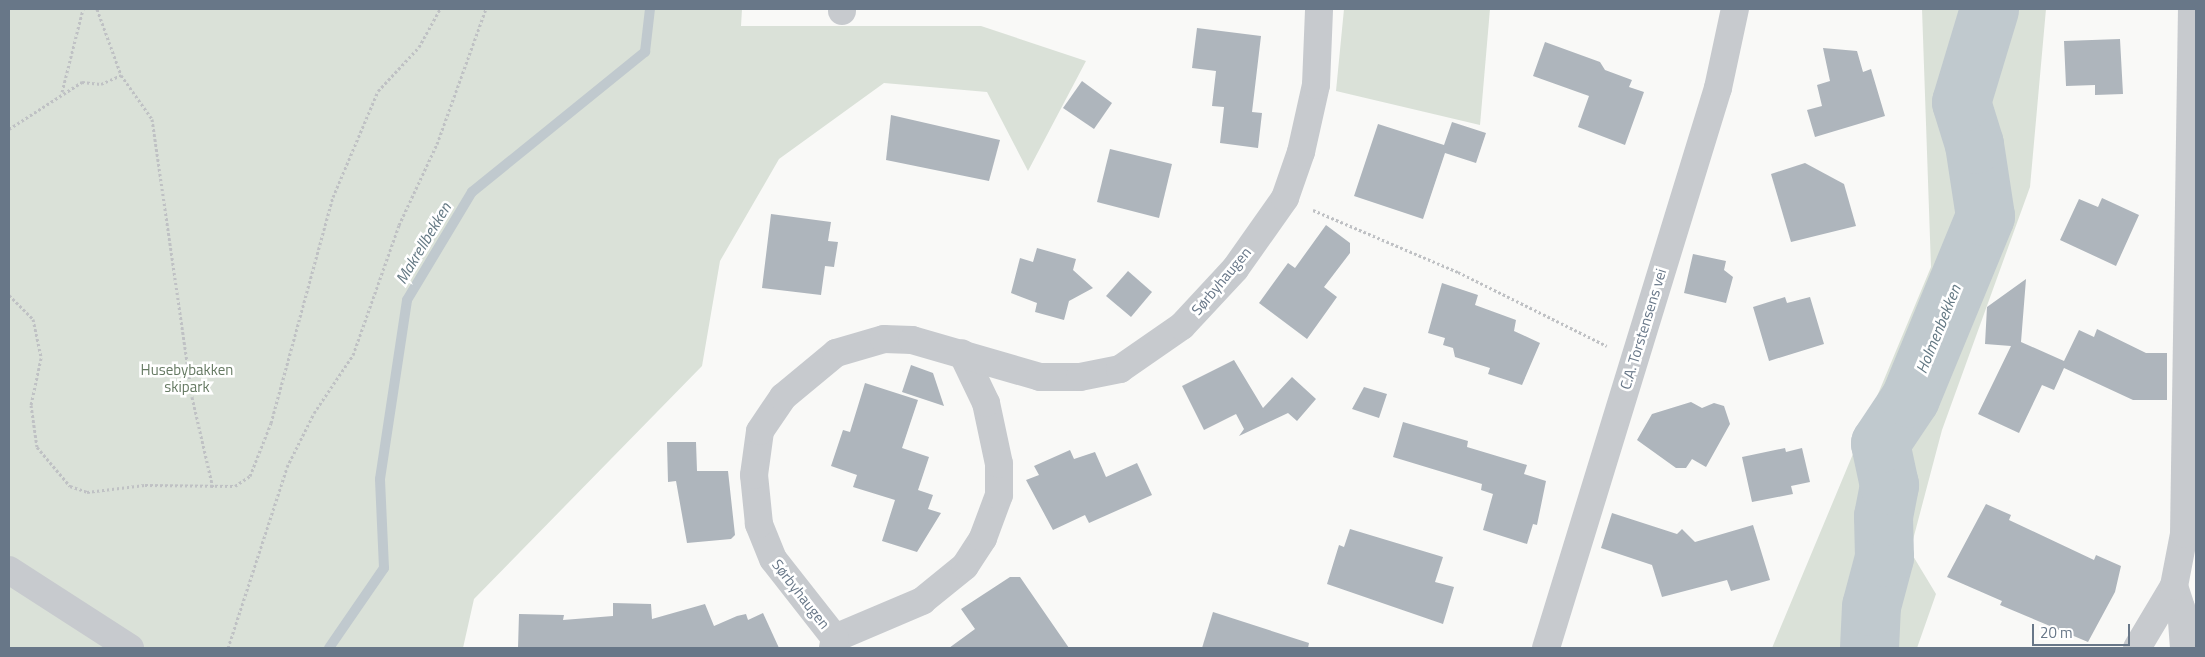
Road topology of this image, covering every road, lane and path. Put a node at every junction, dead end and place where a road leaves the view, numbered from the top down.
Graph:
1 (83, 9) edge
2 (97, 9) edge
3 (440, 9) edge
4 (486, 9) edge
5 (1319, 9) edge
6 (1735, 9) edge
7 (2192, 9) edge
8 (121, 75) junction
9 (62, 92) junction
10 (9, 128) edge
11 (1285, 198) junction
12 (9, 295) edge
13 (962, 353) junction
14 (1632, 358) junction
15 (213, 488) junction
16 (9, 570) edge
17 (2174, 586) junction
18 (834, 643) edge
19 (130, 648) edge
20 (228, 648) edge
21 (1546, 648) edge
22 (2137, 648) edge
23 (2184, 648) edge

1 - 9 path
2 - 8 path
3 - 15 path
4 - 20 path
5 - 11 street, Sørbyhaugen
6 - 14 street, C.A. Torstensens vei
7 - 17 street
8 - 9 path
8 - 15 path
9 - 10 path
11 - 13 street, Sørbyhaugen
11 - 14 path
12 - 15 path
13 - 18 street, Sørbyhaugen
13 - 18 street, Sørbyhaugen
14 - 21 street, C.A. Torstensens vei
16 - 19 street
17 - 22 street
17 - 23 street

